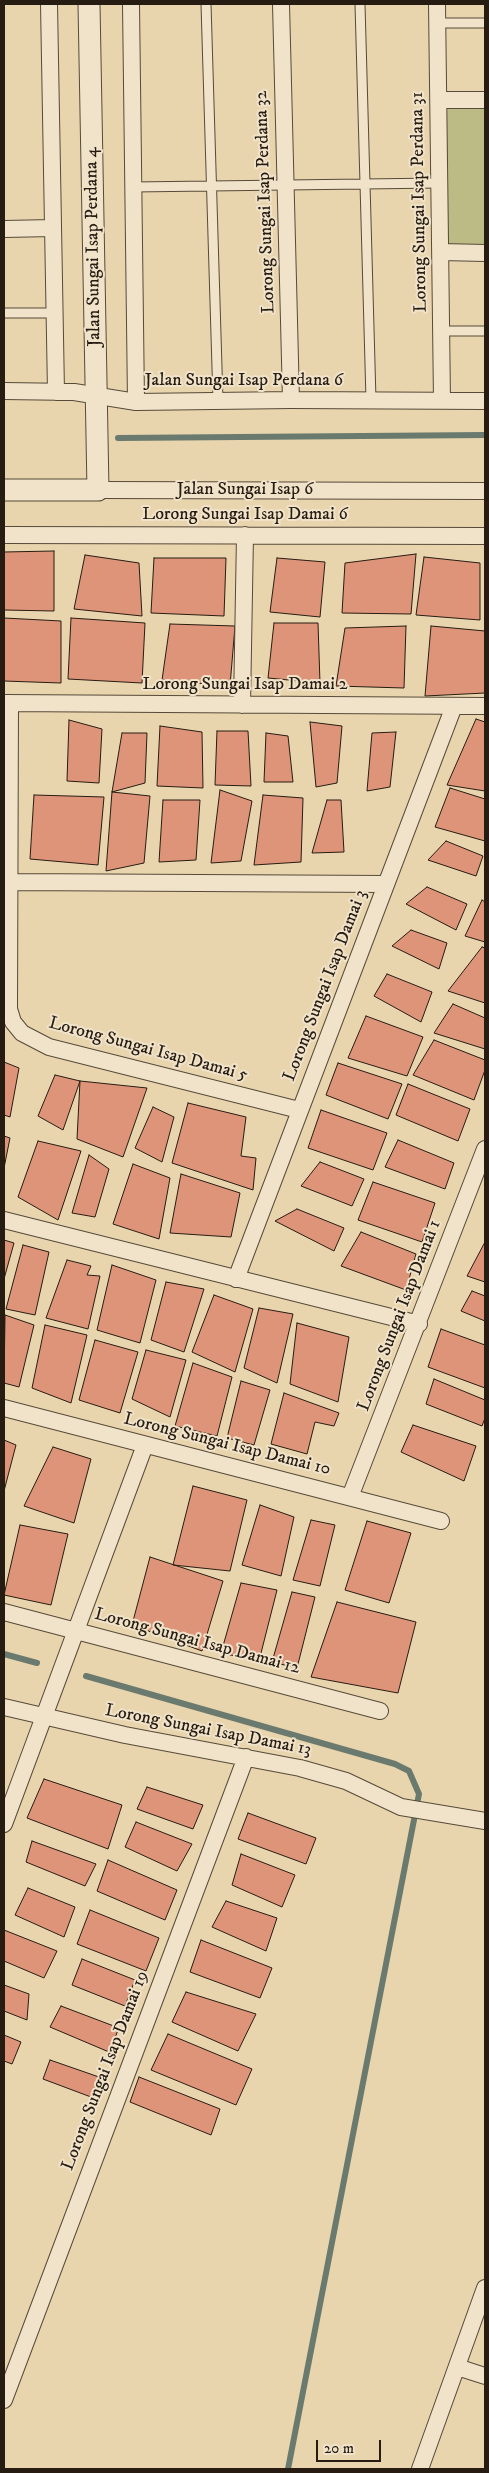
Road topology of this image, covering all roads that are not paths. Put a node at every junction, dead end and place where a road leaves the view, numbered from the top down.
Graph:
1 (49, 4) edge
2 (88, 4) edge
3 (131, 4) edge
4 (206, 4) edge
5 (281, 4) edge
6 (360, 4) edge
7 (437, 4) edge
8 (438, 23) junction
9 (485, 23) edge
10 (439, 100) junction
11 (485, 100) edge
12 (440, 183) junction
13 (365, 184) junction
14 (285, 185) junction
15 (212, 186) junction
16 (133, 187) junction
17 (53, 228) junction
18 (4, 229) edge
19 (441, 252) junction
20 (485, 253) edge
21 (4, 313) edge
22 (54, 313) junction
23 (441, 331) junction
24 (485, 331) edge
25 (4, 392) edge
26 (56, 392) junction
27 (97, 397) junction
28 (291, 400) junction
29 (371, 400) junction
30 (218, 401) junction
31 (442, 401) junction
32 (485, 401) edge
33 (136, 402) junction
34 (4, 490) edge
35 (98, 490) junction
36 (485, 490) edge
37 (4, 535) edge
38 (244, 535) junction
39 (485, 536) edge
40 (7, 703) edge
41 (242, 705) junction
42 (454, 706) junction
43 (485, 706) edge
44 (11, 882) junction
45 (386, 884) junction
46 (299, 1110) junction
47 (485, 1149) edge
48 (4, 1220) edge
49 (236, 1279) junction
50 (419, 1324) junction
51 (4, 1408) edge
52 (145, 1445) junction
53 (350, 1497) junction
54 (440, 1521) dead end
55 (4, 1612) edge
56 (77, 1631) junction
57 (4, 1707) edge
58 (380, 1710) dead end
59 (44, 1717) junction
60 (246, 1757) junction
61 (485, 1821) edge
62 (4, 1824) edge
63 (485, 2288) edge
64 (457, 2366) junction
65 (485, 2376) edge
66 (4, 2400) edge
67 (420, 2469) edge

1 - 17 street
2 - 27 street, Jalan Sungai Isap Perdana 4
3 - 16 street
4 - 15 lane
5 - 14 street, Lorong Sungai Isap Perdana 32
6 - 13 lane
7 - 8 street, Lorong Sungai Isap Perdana 31
8 - 9 lane
8 - 10 street, Lorong Sungai Isap Perdana 31
10 - 11 street
10 - 12 street, Lorong Sungai Isap Perdana 31
12 - 13 lane
12 - 19 street, Lorong Sungai Isap Perdana 31
13 - 14 lane
13 - 29 lane
14 - 15 lane
14 - 28 street, Lorong Sungai Isap Perdana 32
15 - 16 lane
15 - 30 lane
16 - 33 street
17 - 18 street
17 - 22 street
19 - 20 street
19 - 23 street, Lorong Sungai Isap Perdana 31
21 - 22 lane
22 - 26 street
23 - 24 lane
23 - 31 street, Lorong Sungai Isap Perdana 31
25 - 26 street, Jalan Sungai Isap Perdana 6
26 - 27 street, Jalan Sungai Isap Perdana 6
27 - 33 street, Jalan Sungai Isap Perdana 6
27 - 35 street, Jalan Sungai Isap Perdana 4
28 - 29 street, Jalan Sungai Isap Perdana 6
28 - 30 street, Jalan Sungai Isap Perdana 6
29 - 31 street, Jalan Sungai Isap Perdana 6
30 - 33 street, Jalan Sungai Isap Perdana 6
31 - 32 street, Jalan Sungai Isap Perdana 6
34 - 35 street, Jalan Sungai Isap 6
35 - 36 street, Jalan Sungai Isap 6
37 - 38 street, Lorong Sungai Isap Damai 6
38 - 39 street, Lorong Sungai Isap Damai 6
38 - 41 street
40 - 41 street, Lorong Sungai Isap Damai 2
40 - 44 street, Lorong Sungai Isap Damai 5
41 - 42 street, Lorong Sungai Isap Damai 2
42 - 43 street, Lorong Sungai Isap Damai 2
42 - 45 street, Lorong Sungai Isap Damai 3
44 - 45 street
44 - 46 street, Lorong Sungai Isap Damai 5
45 - 46 street, Lorong Sungai Isap Damai 3
46 - 49 street, Lorong Sungai Isap Damai 3
47 - 50 street, Lorong Sungai Isap Damai 1
48 - 49 street
49 - 50 street
50 - 53 street, Lorong Sungai Isap Damai 1
51 - 52 street, Lorong Sungai Isap Damai 10
52 - 53 street, Lorong Sungai Isap Damai 10
52 - 56 street
53 - 54 street, Lorong Sungai Isap Damai 10
55 - 56 street, Lorong Sungai Isap Damai 12
56 - 58 street, Lorong Sungai Isap Damai 12
56 - 59 street
57 - 59 street, Lorong Sungai Isap Damai 13
59 - 60 street, Lorong Sungai Isap Damai 13
59 - 62 street
60 - 61 street, Lorong Sungai Isap Damai 13
60 - 66 street, Lorong Sungai Isap Damai 19
63 - 64 street
64 - 65 street
64 - 67 street

